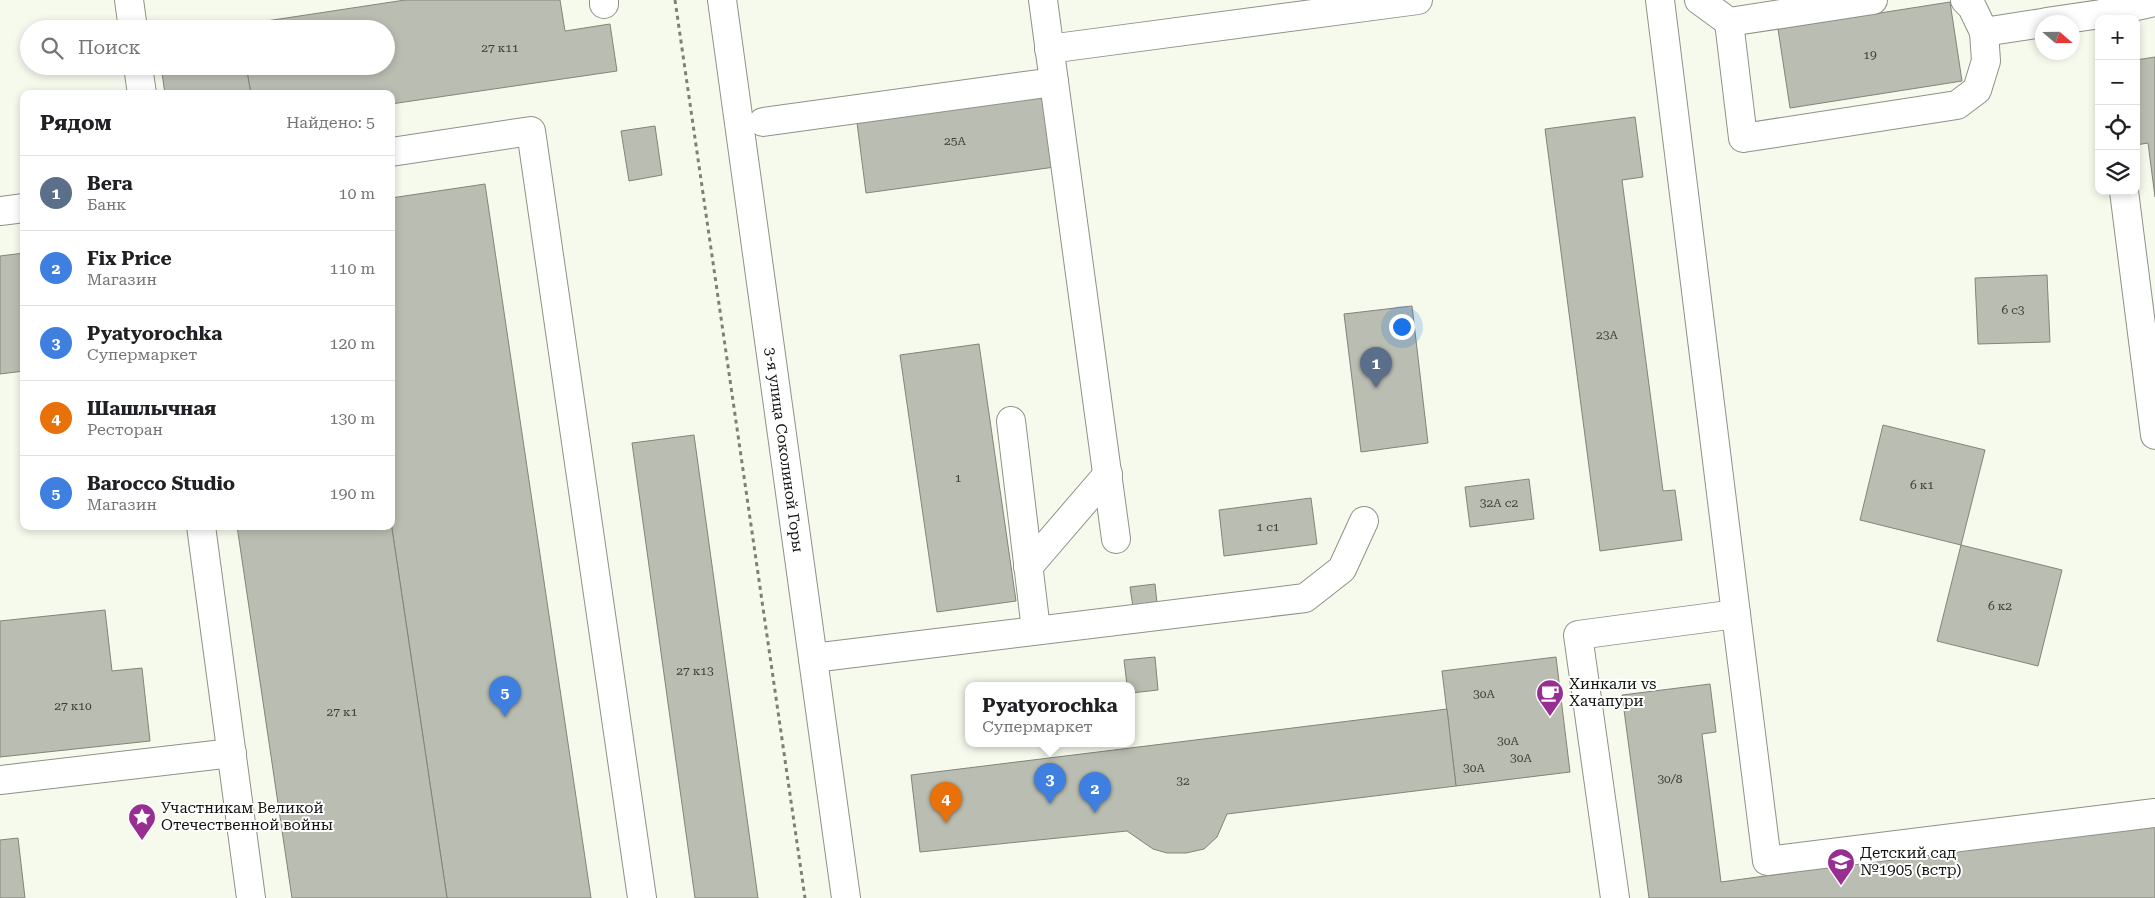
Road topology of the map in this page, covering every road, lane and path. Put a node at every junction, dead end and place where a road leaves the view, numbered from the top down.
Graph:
1 (128, 0) edge
2 (675, 0) edge
3 (722, 0) edge
4 (1043, 0) edge
5 (1418, 0) edge
6 (1660, 0) edge
7 (1699, 0) edge
8 (1874, 0) edge
9 (1966, 0) edge
10 (2155, 2) edge
11 (2101, 11) edge
12 (2080, 15) edge
13 (131, 20) edge
14 (1729, 22) junction
15 (2035, 24) edge
16 (1984, 32) junction
17 (1050, 49) junction
18 (139, 75) edge
19 (1054, 82) junction
20 (141, 90) edge
21 (763, 122) dead end
22 (395, 151) edge
23 (2125, 195) edge
24 (20, 208) edge
25 (0, 211) edge
26 (1011, 421) dead end
27 (2155, 435) edge
28 (1108, 474) junction
29 (1364, 521) dead end
30 (202, 530) edge
31 (1116, 539) dead end
32 (1028, 567) junction
33 (1736, 614) junction
34 (1036, 630) junction
35 (813, 658) junction
36 (232, 753) junction
37 (0, 780) edge
38 (2155, 813) edge
39 (251, 898) edge
40 (642, 898) edge
41 (804, 898) edge
42 (846, 898) edge
43 (1615, 898) edge

1 - 13 street
2 - 41 path
3 - 35 street, 3-я улица Соколиной Горы
4 - 17 street
5 - 17 street
6 - 33 street
7 - 14 street
8 - 14 street
9 - 16 street
10 - 11 street
11 - 12 street
14 - 16 street
15 - 16 street
17 - 19 street
18 - 20 street
19 - 21 street
19 - 28 street
22 - 40 street
23 - 27 street
24 - 25 street
26 - 32 street
28 - 31 street
28 - 32 street
29 - 34 street
30 - 36 street
32 - 34 street
33 - 38 street
33 - 43 street
34 - 35 street
35 - 42 street, 3-я улица Соколиной Горы
36 - 37 street
36 - 39 street

